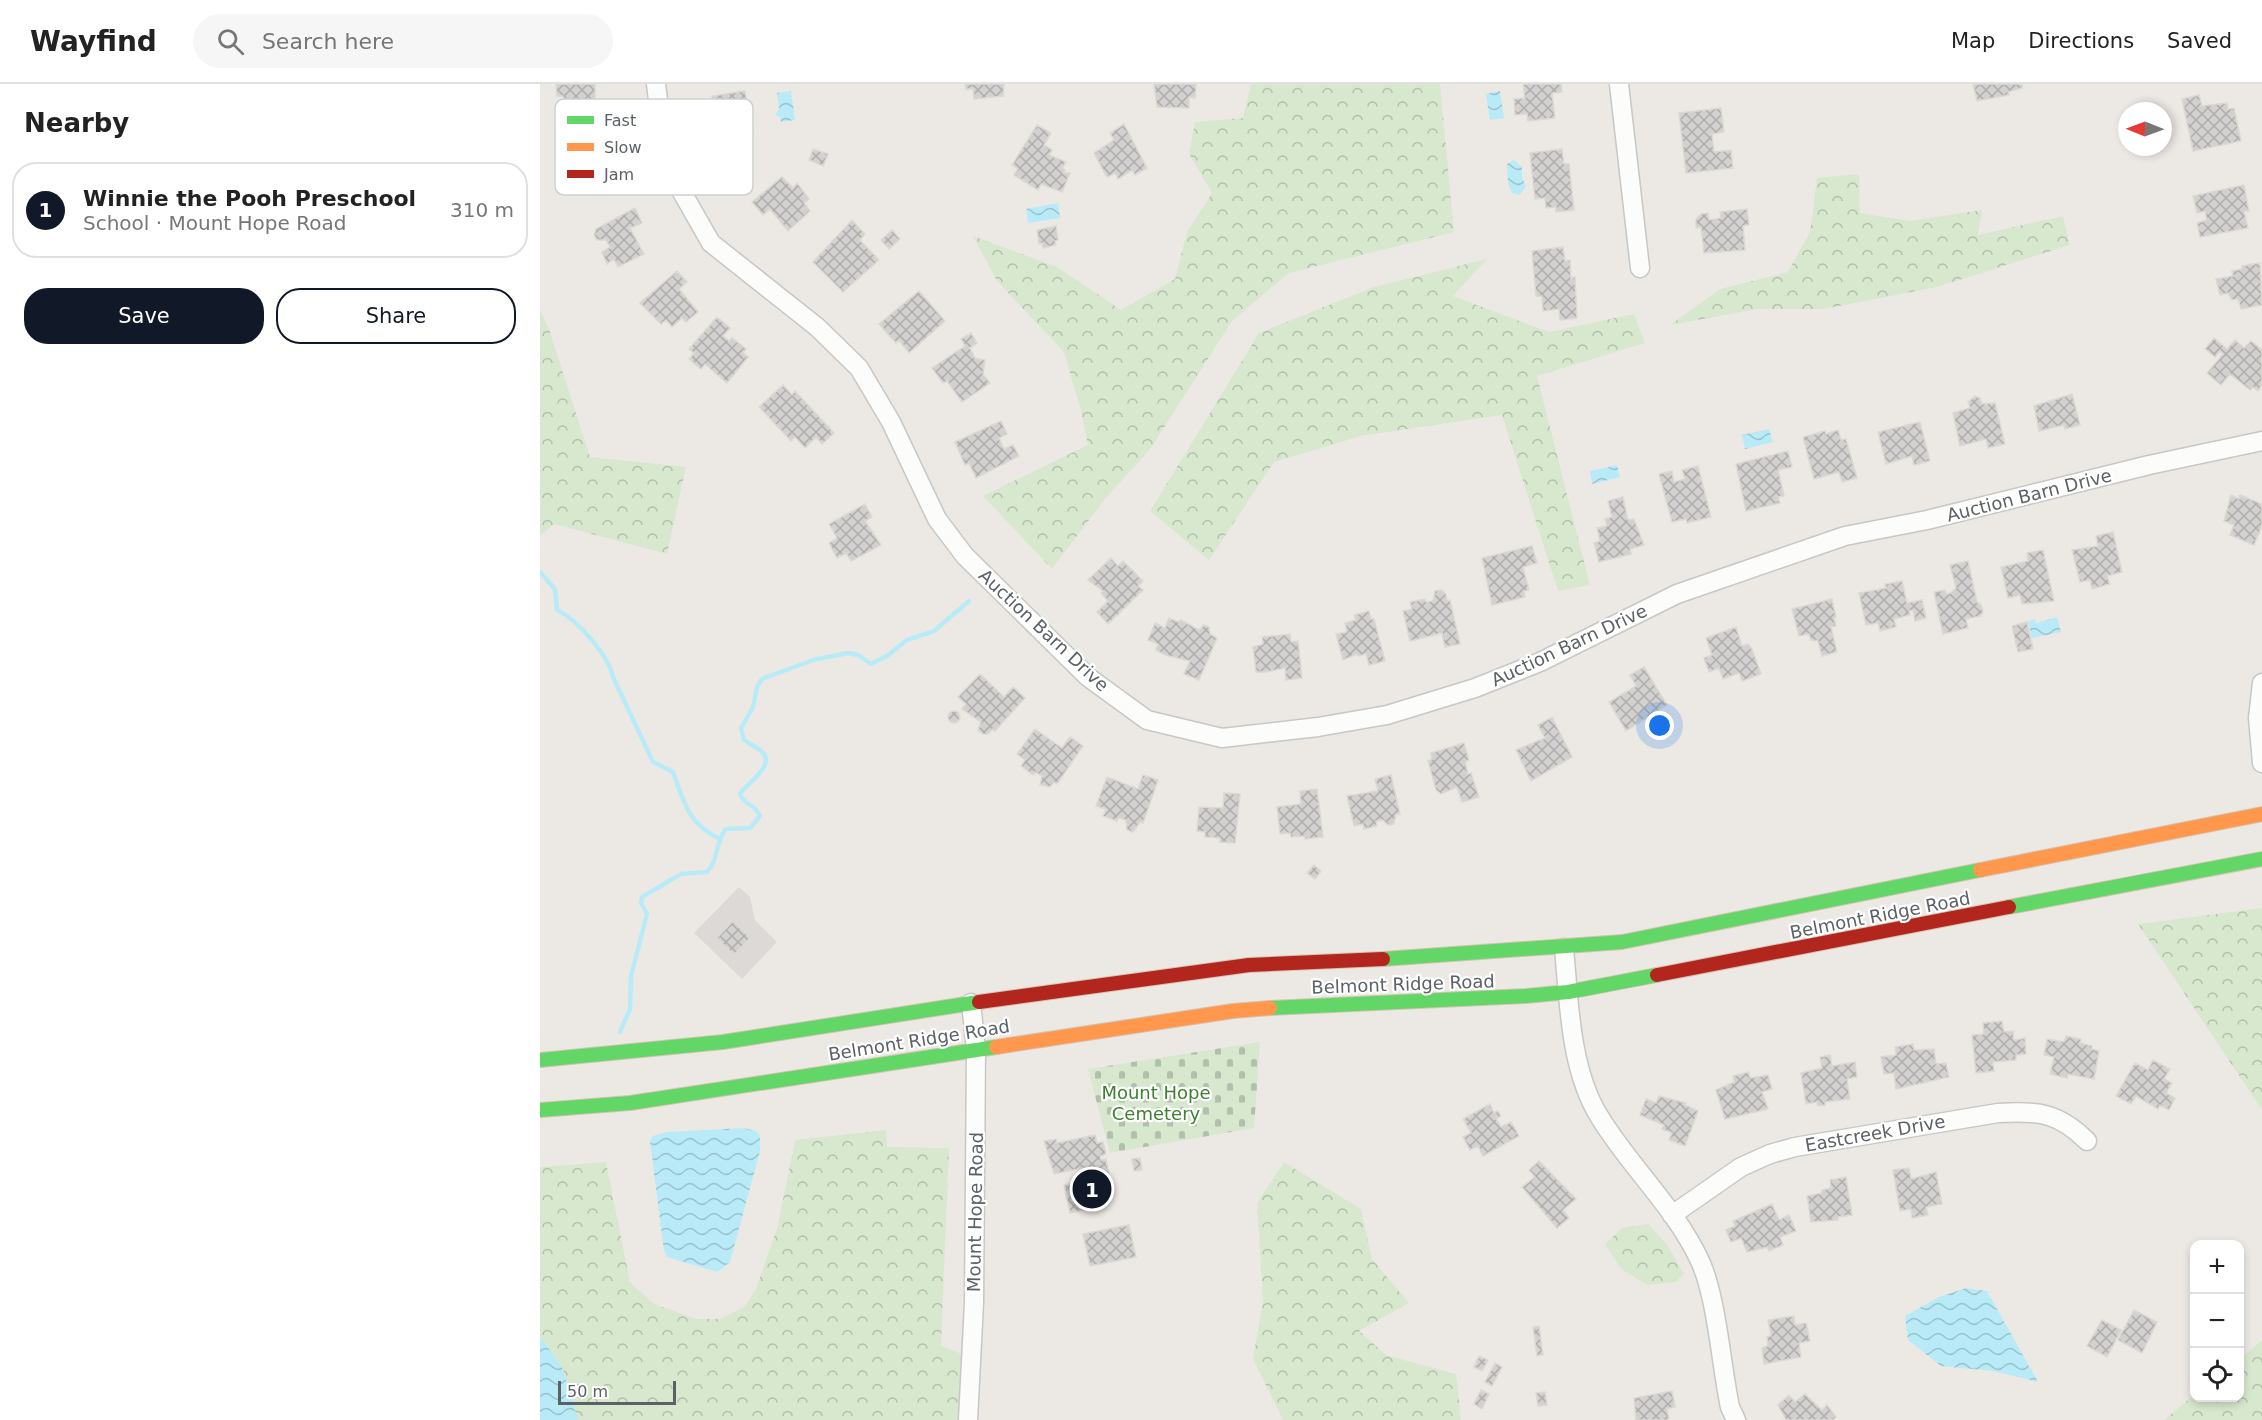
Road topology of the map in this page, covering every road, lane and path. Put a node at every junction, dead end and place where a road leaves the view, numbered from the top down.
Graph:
1 (656, 84) edge
2 (1619, 84) edge
3 (658, 99) edge
4 (684, 195) edge
5 (1640, 268) dead end
6 (2262, 441) edge
7 (2262, 683) edge
8 (2262, 763) edge
9 (2262, 814) edge
10 (2262, 859) edge
11 (1564, 948) junction
12 (1568, 992) junction
13 (971, 1003) junction
14 (976, 1048) junction
15 (540, 1060) edge
16 (540, 1110) edge
17 (2087, 1141) dead end
18 (1672, 1215) junction
19 (968, 1420) edge
20 (1736, 1420) edge

1 - 3 street, Auction Barn Drive
2 - 5 street
4 - 6 street, Auction Barn Drive
7 - 8 street
9 - 11 main road, Belmont Ridge Road
10 - 12 main road, Belmont Ridge Road
11 - 12 street
11 - 13 main road, Belmont Ridge Road
12 - 14 main road, Belmont Ridge Road
12 - 18 street
13 - 14 street, Mount Hope Road
13 - 15 main road, Belmont Ridge Road
14 - 16 main road, Belmont Ridge Road
14 - 19 street, Mount Hope Road
17 - 18 street, Eastcreek Drive
18 - 20 street

